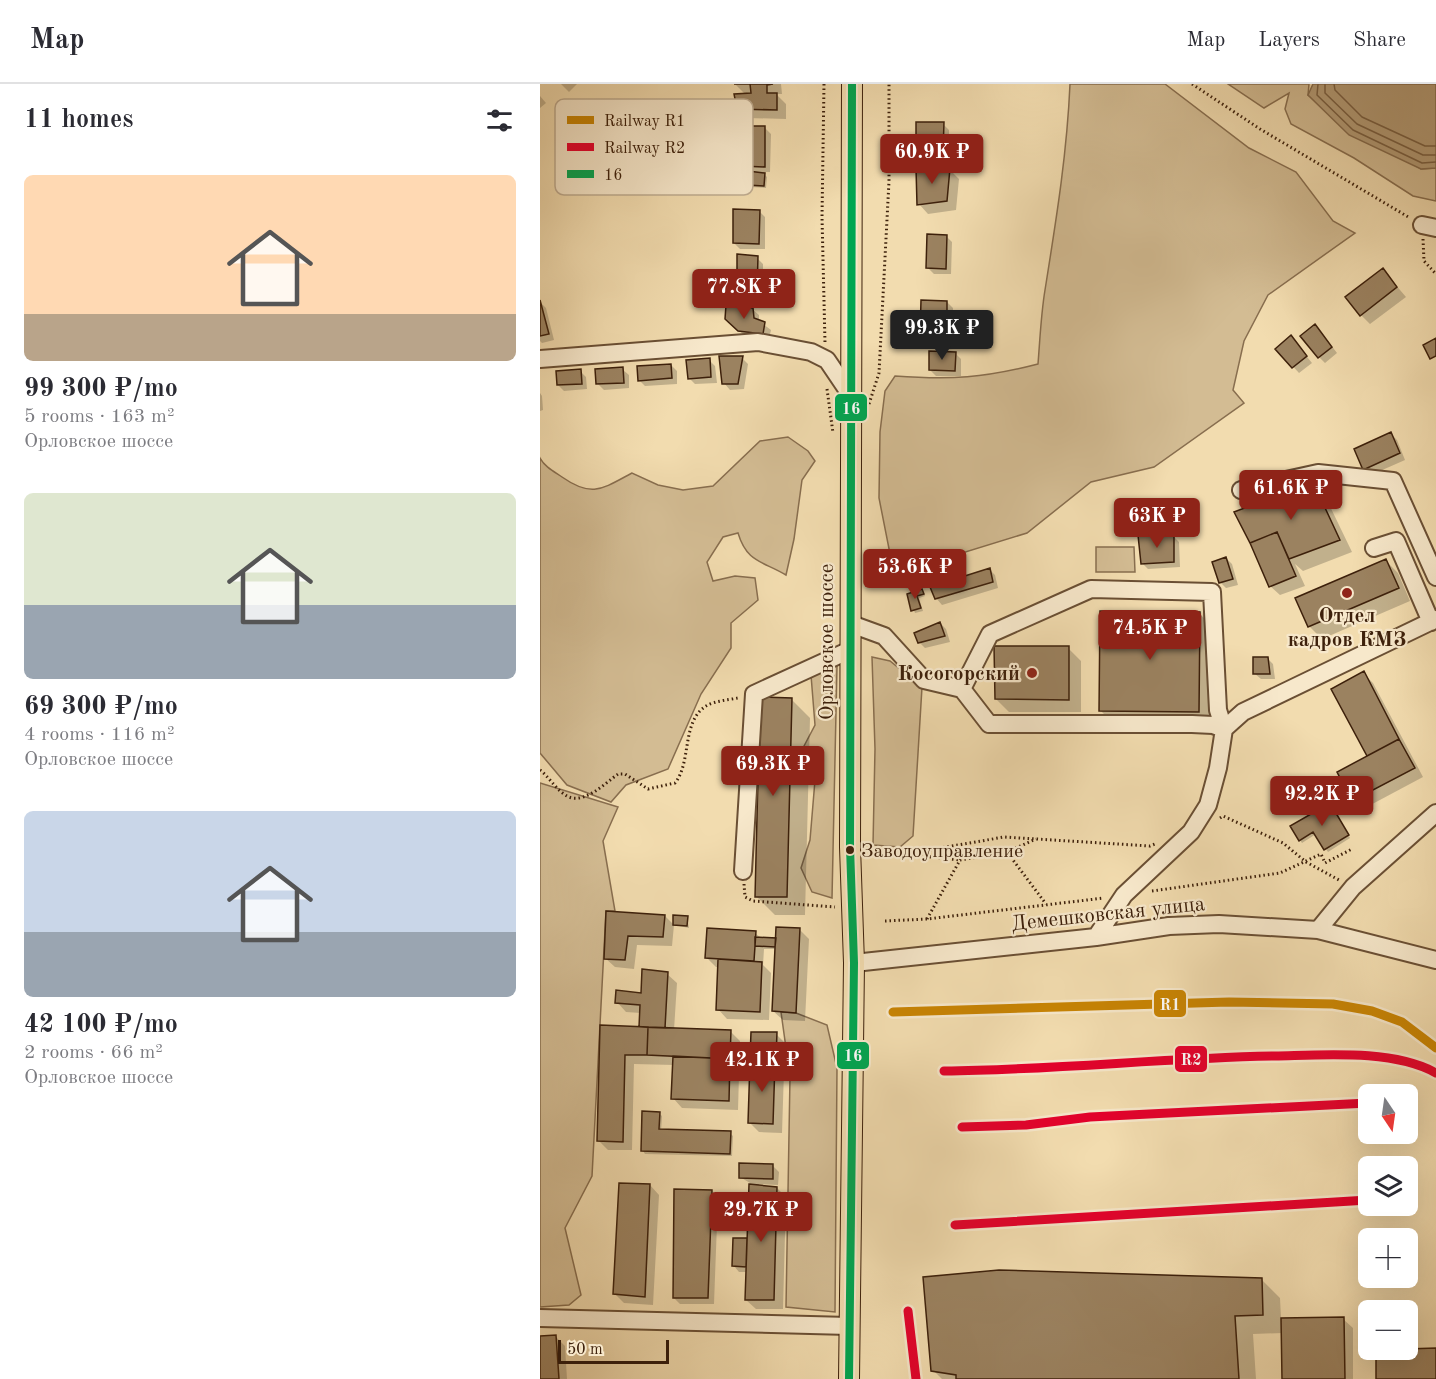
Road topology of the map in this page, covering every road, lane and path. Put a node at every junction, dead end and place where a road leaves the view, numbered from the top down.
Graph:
1 (824, 84) edge
2 (852, 84) edge
3 (889, 84) edge
4 (1192, 84) edge
5 (1429, 227) edge
6 (1436, 274) edge
7 (540, 359) edge
8 (827, 360) junction
9 (850, 394) junction
10 (867, 408) dead end
11 (1241, 490) dead end
12 (1374, 548) dead end
13 (1436, 577) edge
14 (1433, 620) edge
15 (851, 624) junction
16 (850, 650) junction
17 (962, 689) junction
18 (754, 694) junction
19 (1224, 729) junction
20 (540, 770) edge
21 (1436, 813) edge
22 (1215, 820) dead end
23 (867, 838) dead end
24 (1038, 838) junction
25 (1160, 843) dead end
26 (1352, 849) dead end
27 (1007, 852) junction
28 (907, 854) junction
29 (960, 860) junction
30 (1306, 862) junction
31 (743, 871) joint
32 (1353, 887) junction
33 (1124, 895) junction
34 (1046, 904) junction
35 (837, 907) dead end
36 (927, 919) junction
37 (885, 921) dead end
38 (1318, 930) junction
39 (1096, 937) junction
40 (1436, 960) edge
41 (854, 963) junction
42 (540, 1318) edge
43 (849, 1326) junction
44 (849, 1379) edge

1 - 8 path
2 - 9 main road, Орловское шоссе
3 - 10 path
4 - 5 path
5 - 6 path
7 - 8 street
8 - 9 street
9 - 15 main road, Орловское шоссе
11 - 13 street
12 - 14 street
14 - 19 street
15 - 16 main road, Орловское шоссе
15 - 17 street
16 - 18 street
16 - 41 main road, Орловское шоссе
17 - 19 street
17 - 19 street
18 - 20 path
18 - 31 street
19 - 33 street
21 - 32 street
22 - 30 path
23 - 28 path
24 - 25 path
24 - 27 path
24 - 28 path
26 - 30 path
27 - 29 path
27 - 34 path
28 - 29 path
29 - 36 path
30 - 32 path
30 - 33 path
31 - 35 path
32 - 38 street
33 - 34 path
33 - 39 street
34 - 36 path
36 - 37 path
38 - 39 street, Демешковская улица
38 - 40 street, Демешковская улица
39 - 41 street, Демешковская улица
41 - 43 main road, Орловское шоссе
42 - 43 street
43 - 44 main road, Орловское шоссе

